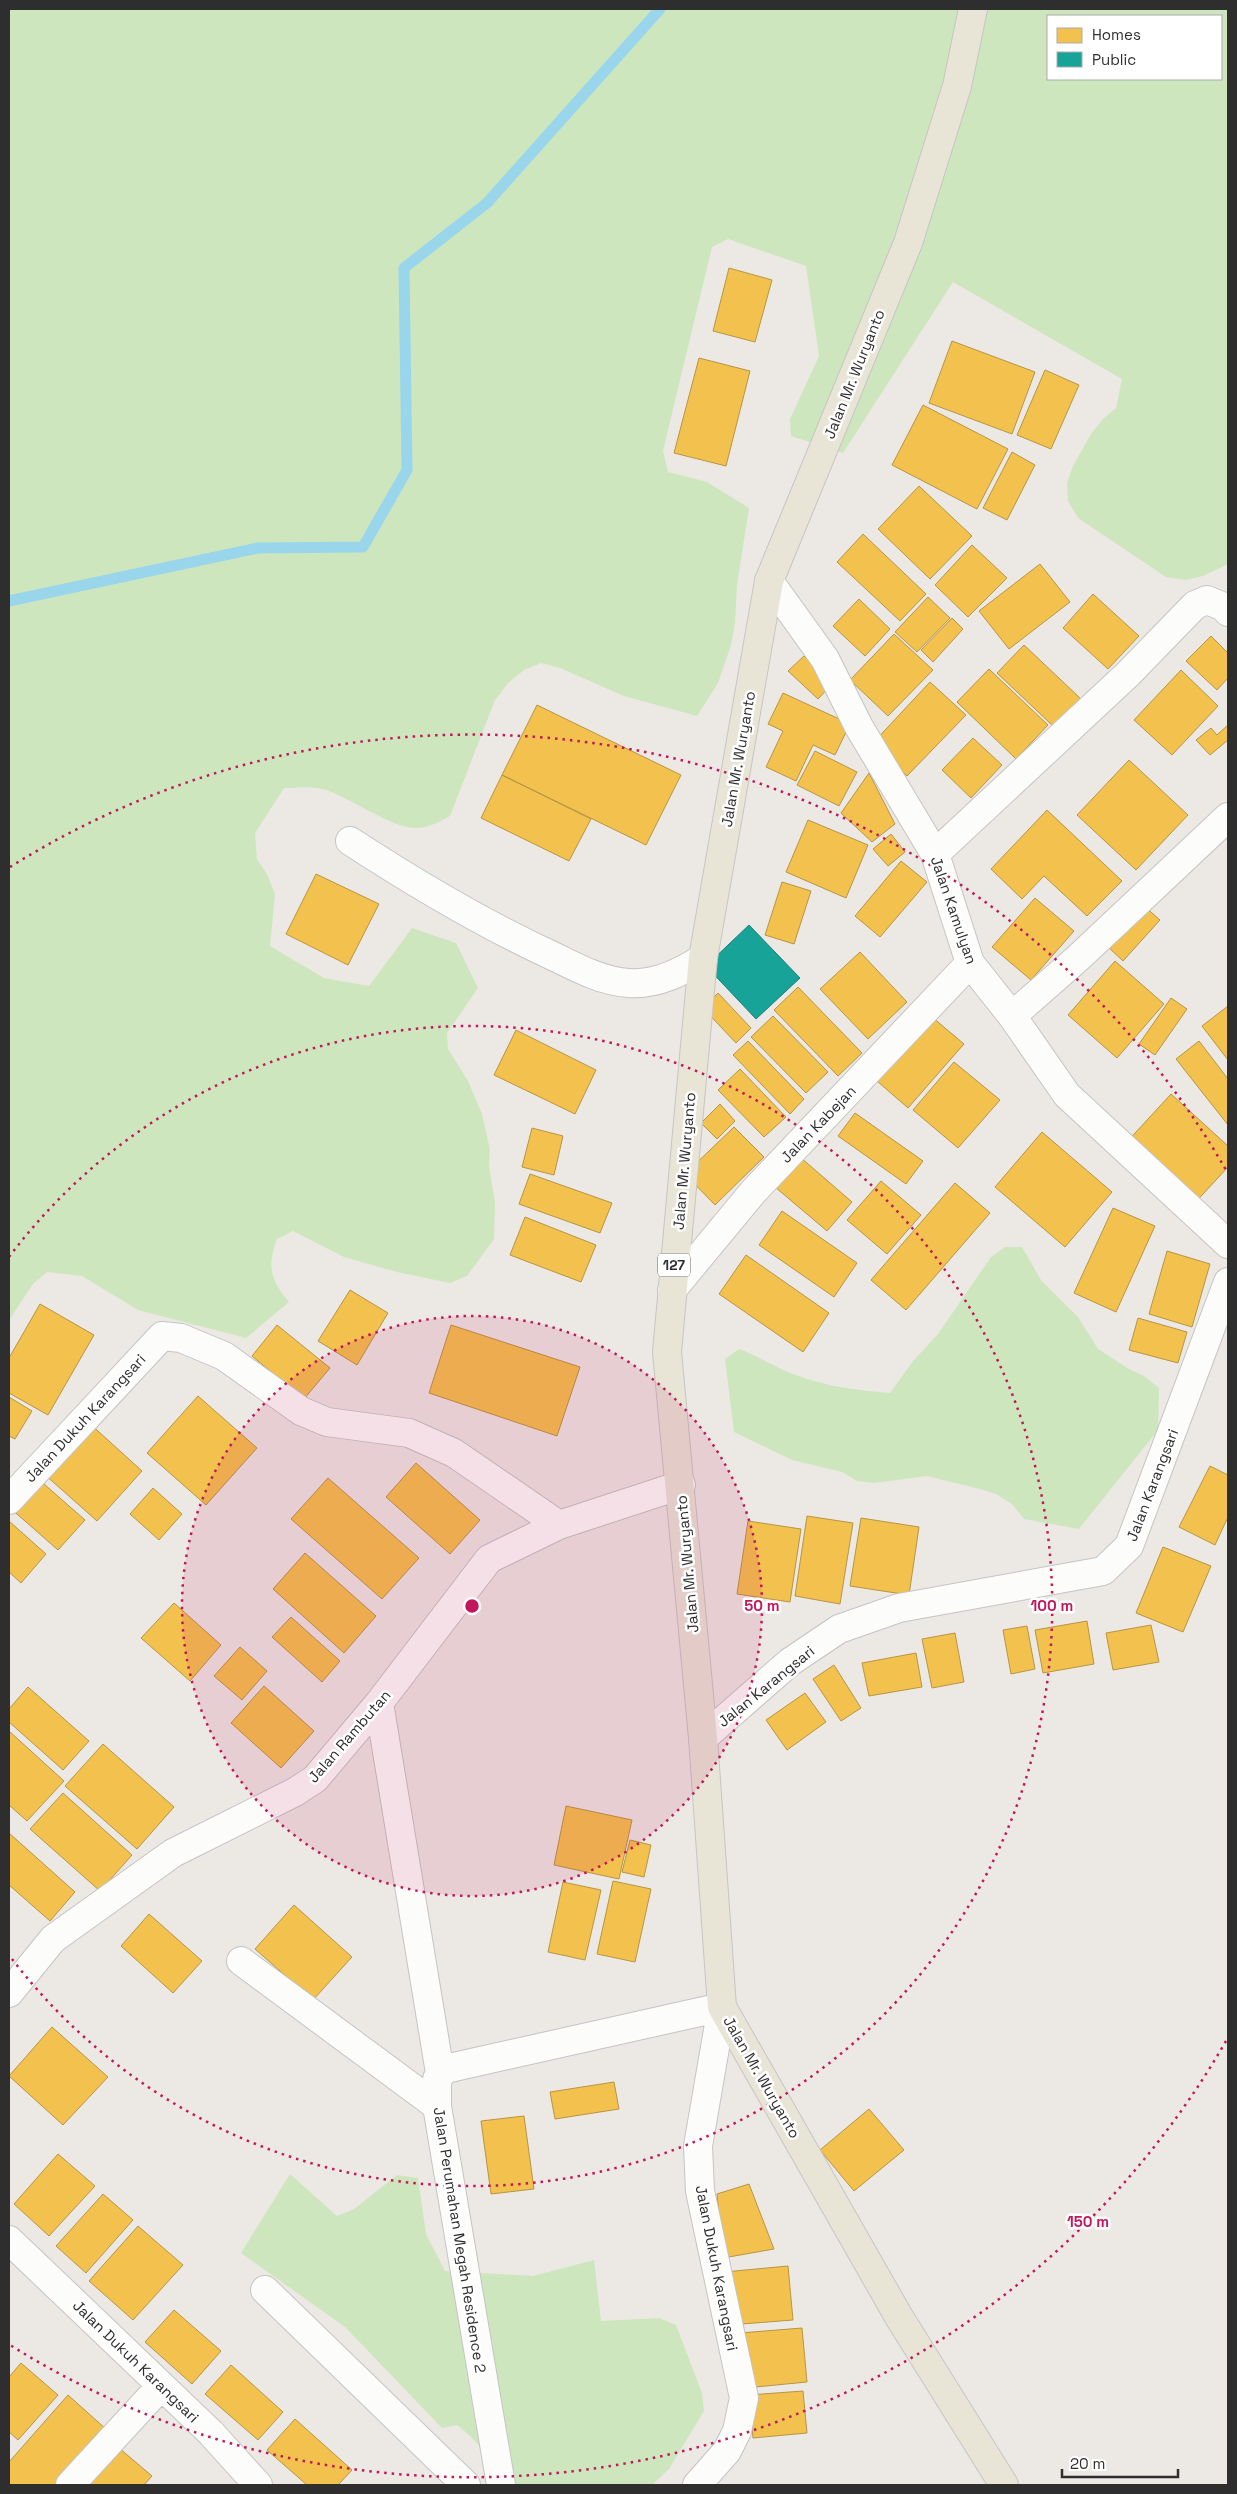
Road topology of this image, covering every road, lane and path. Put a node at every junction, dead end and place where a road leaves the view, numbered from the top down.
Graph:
1 (973, 9) edge
2 (769, 581) junction
3 (1228, 612) edge
4 (1228, 817) edge
5 (350, 841) dead end
6 (935, 854) junction
7 (703, 958) junction
8 (970, 963) junction
9 (1012, 1016) junction
10 (1228, 1244) edge
11 (1228, 1282) edge
12 (672, 1290) junction
13 (681, 1485) junction
14 (9, 1500) edge
15 (559, 1525) junction
16 (379, 1703) junction
17 (703, 1738) junction
18 (241, 1961) dead end
19 (9, 1993) edge
20 (722, 2007) junction
21 (440, 2073) junction
22 (437, 2106) junction
23 (9, 2240) edge
24 (265, 2290) dead end
25 (161, 2386) junction
26 (70, 2485) edge
27 (258, 2485) edge
28 (466, 2485) edge
29 (501, 2485) edge
30 (698, 2485) edge
31 (1004, 2485) edge

1 - 2 main road, Jalan Mr. Wuryanto / 127
2 - 6 street, Jalan Kamulyan
2 - 7 main road, Jalan Mr. Wuryanto / 127
3 - 6 street
4 - 9 street
5 - 7 street
6 - 8 street, Jalan Kamulyan
7 - 12 main road, Jalan Mr. Wuryanto / 127
8 - 9 street, Jalan Kamulyan
8 - 12 street, Jalan Kabejan
9 - 10 street, Jalan Kamulyan
11 - 17 street, Jalan Karangsari
12 - 13 main road, Jalan Mr. Wuryanto / 127
13 - 15 street, Jalan Rambutan
13 - 17 main road, Jalan Mr. Wuryanto / 127
14 - 15 street, Jalan Dukuh Karangsari
15 - 16 street, Jalan Rambutan
16 - 19 street, Jalan Rambutan
16 - 21 street, Jalan Perumahan Megah Residence 2
17 - 20 main road, Jalan Mr. Wuryanto / 127
18 - 22 street
20 - 21 street
20 - 30 street, Jalan Dukuh Karangsari
20 - 31 main road, Jalan Mr. Wuryanto / 127
21 - 22 street, Jalan Perumahan Megah Residence 2
22 - 29 street, Jalan Perumahan Megah Residence 2
23 - 25 street, Jalan Dukuh Karangsari
24 - 28 street
25 - 26 street
25 - 27 street, Jalan Dukuh Karangsari

